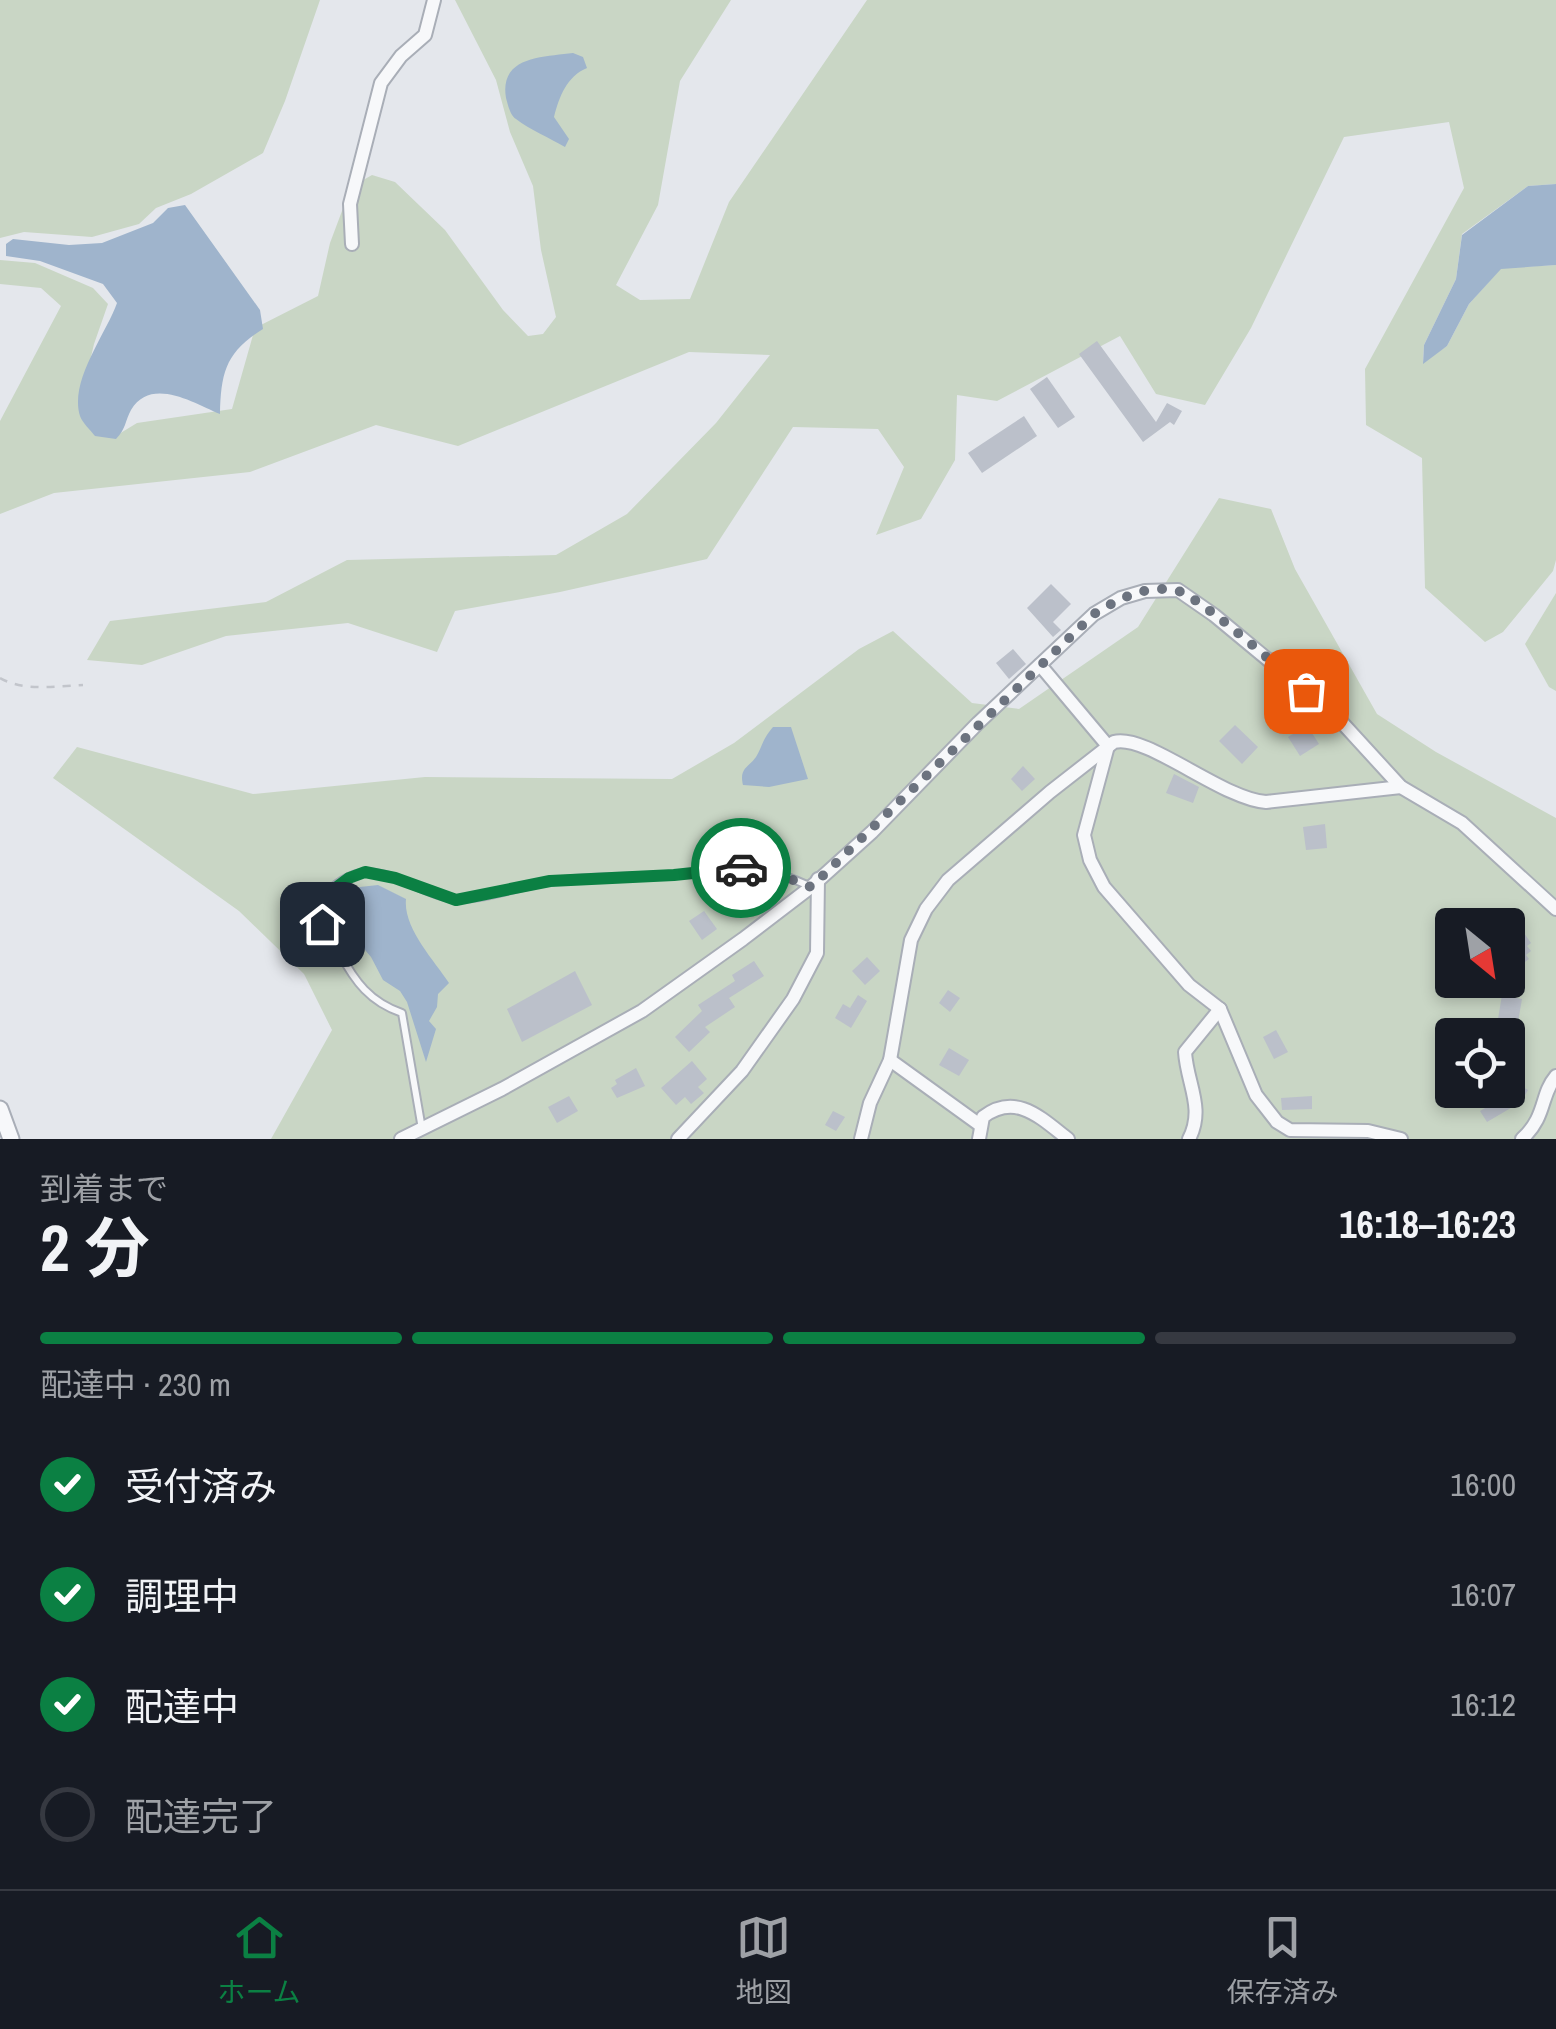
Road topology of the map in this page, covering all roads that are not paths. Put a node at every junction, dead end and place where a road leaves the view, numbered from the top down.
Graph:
1 (434, 0) edge
2 (352, 244) dead end
3 (1040, 665) junction
4 (1108, 746) junction
5 (1401, 787) junction
6 (815, 883) junction
7 (1556, 909) edge
8 (1220, 1009) junction
9 (890, 1060) junction
10 (1556, 1076) edge
11 (0, 1109) edge
12 (422, 1128) junction
13 (979, 1132) edge
14 (11, 1139) edge
15 (401, 1139) edge
16 (678, 1139) edge
17 (861, 1139) edge
18 (1068, 1139) edge
19 (1189, 1139) edge
20 (1401, 1139) edge
21 (1522, 1139) edge

1 - 2 street
3 - 4 street
3 - 5 street
3 - 6 street
4 - 5 street
4 - 8 street
4 - 9 street
5 - 7 street
6 - 12 street
6 - 12 lane
6 - 16 street
8 - 19 street
8 - 20 street
9 - 13 street
9 - 17 street
10 - 21 street
11 - 14 street
12 - 15 street
13 - 18 street

